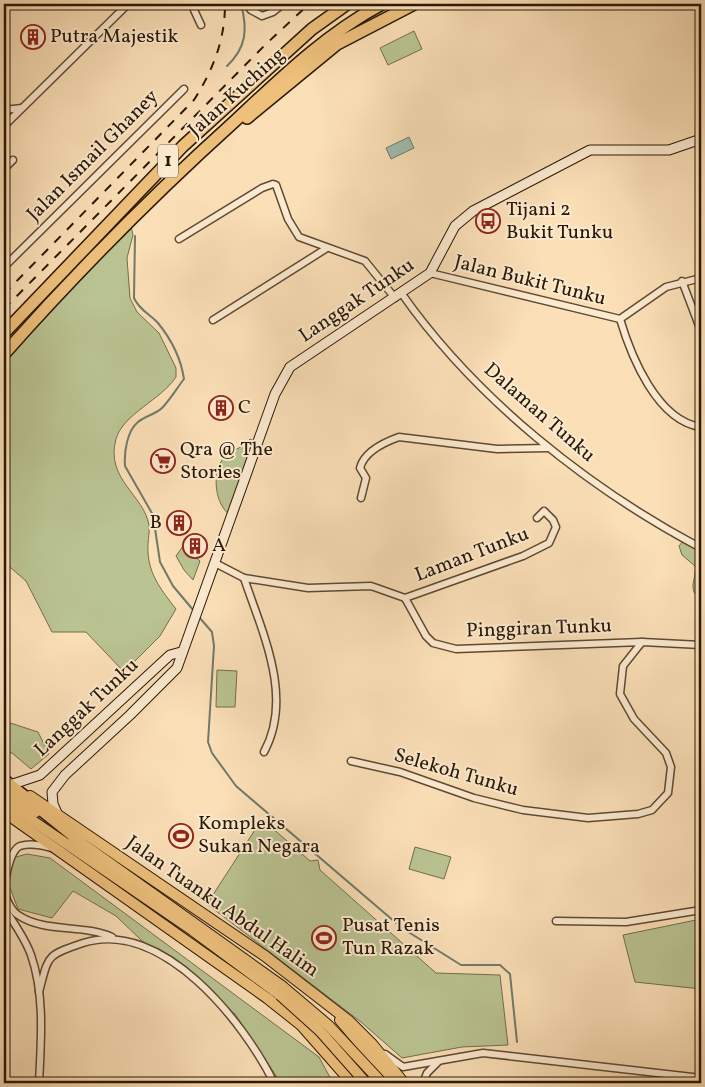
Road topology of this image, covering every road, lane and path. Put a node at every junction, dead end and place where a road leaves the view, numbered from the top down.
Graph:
1 (128, 4) edge
2 (194, 4) edge
3 (246, 4) edge
4 (283, 4) edge
5 (346, 4) edge
6 (382, 4) edge
7 (414, 4) edge
8 (673, 4) edge
9 (701, 6) edge
10 (201, 26) dead end
11 (184, 89) dead end
12 (23, 108) junction
13 (4, 110) edge
14 (4, 126) edge
15 (701, 139) edge
16 (194, 158) junction
17 (13, 160) dead end
18 (4, 169) edge
19 (179, 239) dead end
20 (327, 248) junction
21 (4, 265) edge
22 (430, 273) junction
23 (701, 278) edge
24 (682, 281) junction
25 (398, 296) junction
26 (620, 319) junction
27 (213, 320) dead end
28 (701, 331) edge
29 (4, 333) edge
30 (4, 354) edge
31 (701, 427) edge
32 (549, 448) junction
33 (362, 498) dead end
34 (537, 518) dead end
35 (701, 548) edge
36 (214, 564) junction
37 (244, 578) junction
38 (405, 598) junction
39 (642, 642) junction
40 (701, 644) edge
41 (181, 652) junction
42 (264, 752) dead end
43 (351, 761) dead end
44 (8, 782) edge
45 (4, 790) edge
46 (4, 801) edge
47 (4, 812) edge
48 (57, 813) junction
49 (80, 841) junction
50 (54, 849) junction
51 (126, 878) junction
52 (129, 901) junction
53 (4, 908) edge
54 (701, 910) edge
55 (556, 921) dead end
56 (114, 938) junction
57 (265, 956) junction
58 (260, 980) junction
59 (281, 990) junction
60 (39, 992) junction
61 (368, 1047) junction
62 (325, 1051) junction
63 (440, 1060) junction
64 (342, 1071) junction
65 (701, 1078) edge
66 (39, 1083) edge
67 (274, 1083) edge
68 (344, 1083) edge
69 (352, 1083) edge
70 (366, 1083) edge
71 (382, 1083) edge
72 (393, 1083) edge
73 (404, 1083) edge
74 (423, 1083) edge

1 - 12 street
2 - 10 street
3 - 4 street
5 - 29 highway, Jalan Kuching / 1
6 - 16 highway, Jalan Kuching / 1
7 - 16 highway
8 - 9 street
11 - 21 street, Jalan Ismail Ghaney
12 - 13 street
12 - 14 street
15 - 22 street, Langgak Tunku
16 - 30 highway, Jalan Kuching / 1
17 - 18 street
19 - 20 street, Dalaman Tunku
20 - 25 street, Dalaman Tunku
20 - 27 street
22 - 25 street, Langgak Tunku
22 - 26 street, Jalan Bukit Tunku
23 - 24 street, Jalan Bukit Tunku
24 - 26 street, Jalan Bukit Tunku
24 - 28 street
25 - 32 street, Dalaman Tunku
25 - 36 street, Langgak Tunku
26 - 31 street
32 - 33 street
32 - 35 street, Dalaman Tunku
34 - 38 street, Laman Tunku
36 - 37 street, Laman Tunku
36 - 41 street, Langgak Tunku
37 - 38 street, Laman Tunku
37 - 42 street
38 - 39 street, Pinggiran Tunku
39 - 40 street, Pinggiran Tunku
39 - 43 street, Selekoh Tunku
41 - 44 street, Langgak Tunku
41 - 48 street, Langgak Tunku
44 - 48 main road, Jalan Tuanku Abdul Halim
44 - 49 highway
45 - 49 main road, Jalan Tuanku Abdul Halim
46 - 51 main road, Jalan Tuanku Abdul Halim
47 - 50 main road
48 - 57 main road, Jalan Tuanku Abdul Halim
49 - 51 main road, Jalan Tuanku Abdul Halim
50 - 52 main road
50 - 56 street
51 - 57 main road
51 - 58 main road, Jalan Tuanku Abdul Halim
51 - 59 main road, Jalan Tuanku Abdul Halim
52 - 58 main road
52 - 62 main road
53 - 60 street
54 - 55 street
56 - 60 street
56 - 67 street
57 - 61 main road, Jalan Tuanku Abdul Halim
58 - 59 main road, Jalan Tuanku Abdul Halim
59 - 70 main road, Jalan Tuanku Abdul Halim, bridge
59 - 71 main road, Jalan Tuanku Abdul Halim, bridge
60 - 66 street
61 - 63 street
61 - 64 main road
61 - 72 main road
61 - 73 main road, Jalan Tuanku Abdul Halim
62 - 64 main road
62 - 68 main road
63 - 65 street
63 - 74 street
64 - 69 main road

